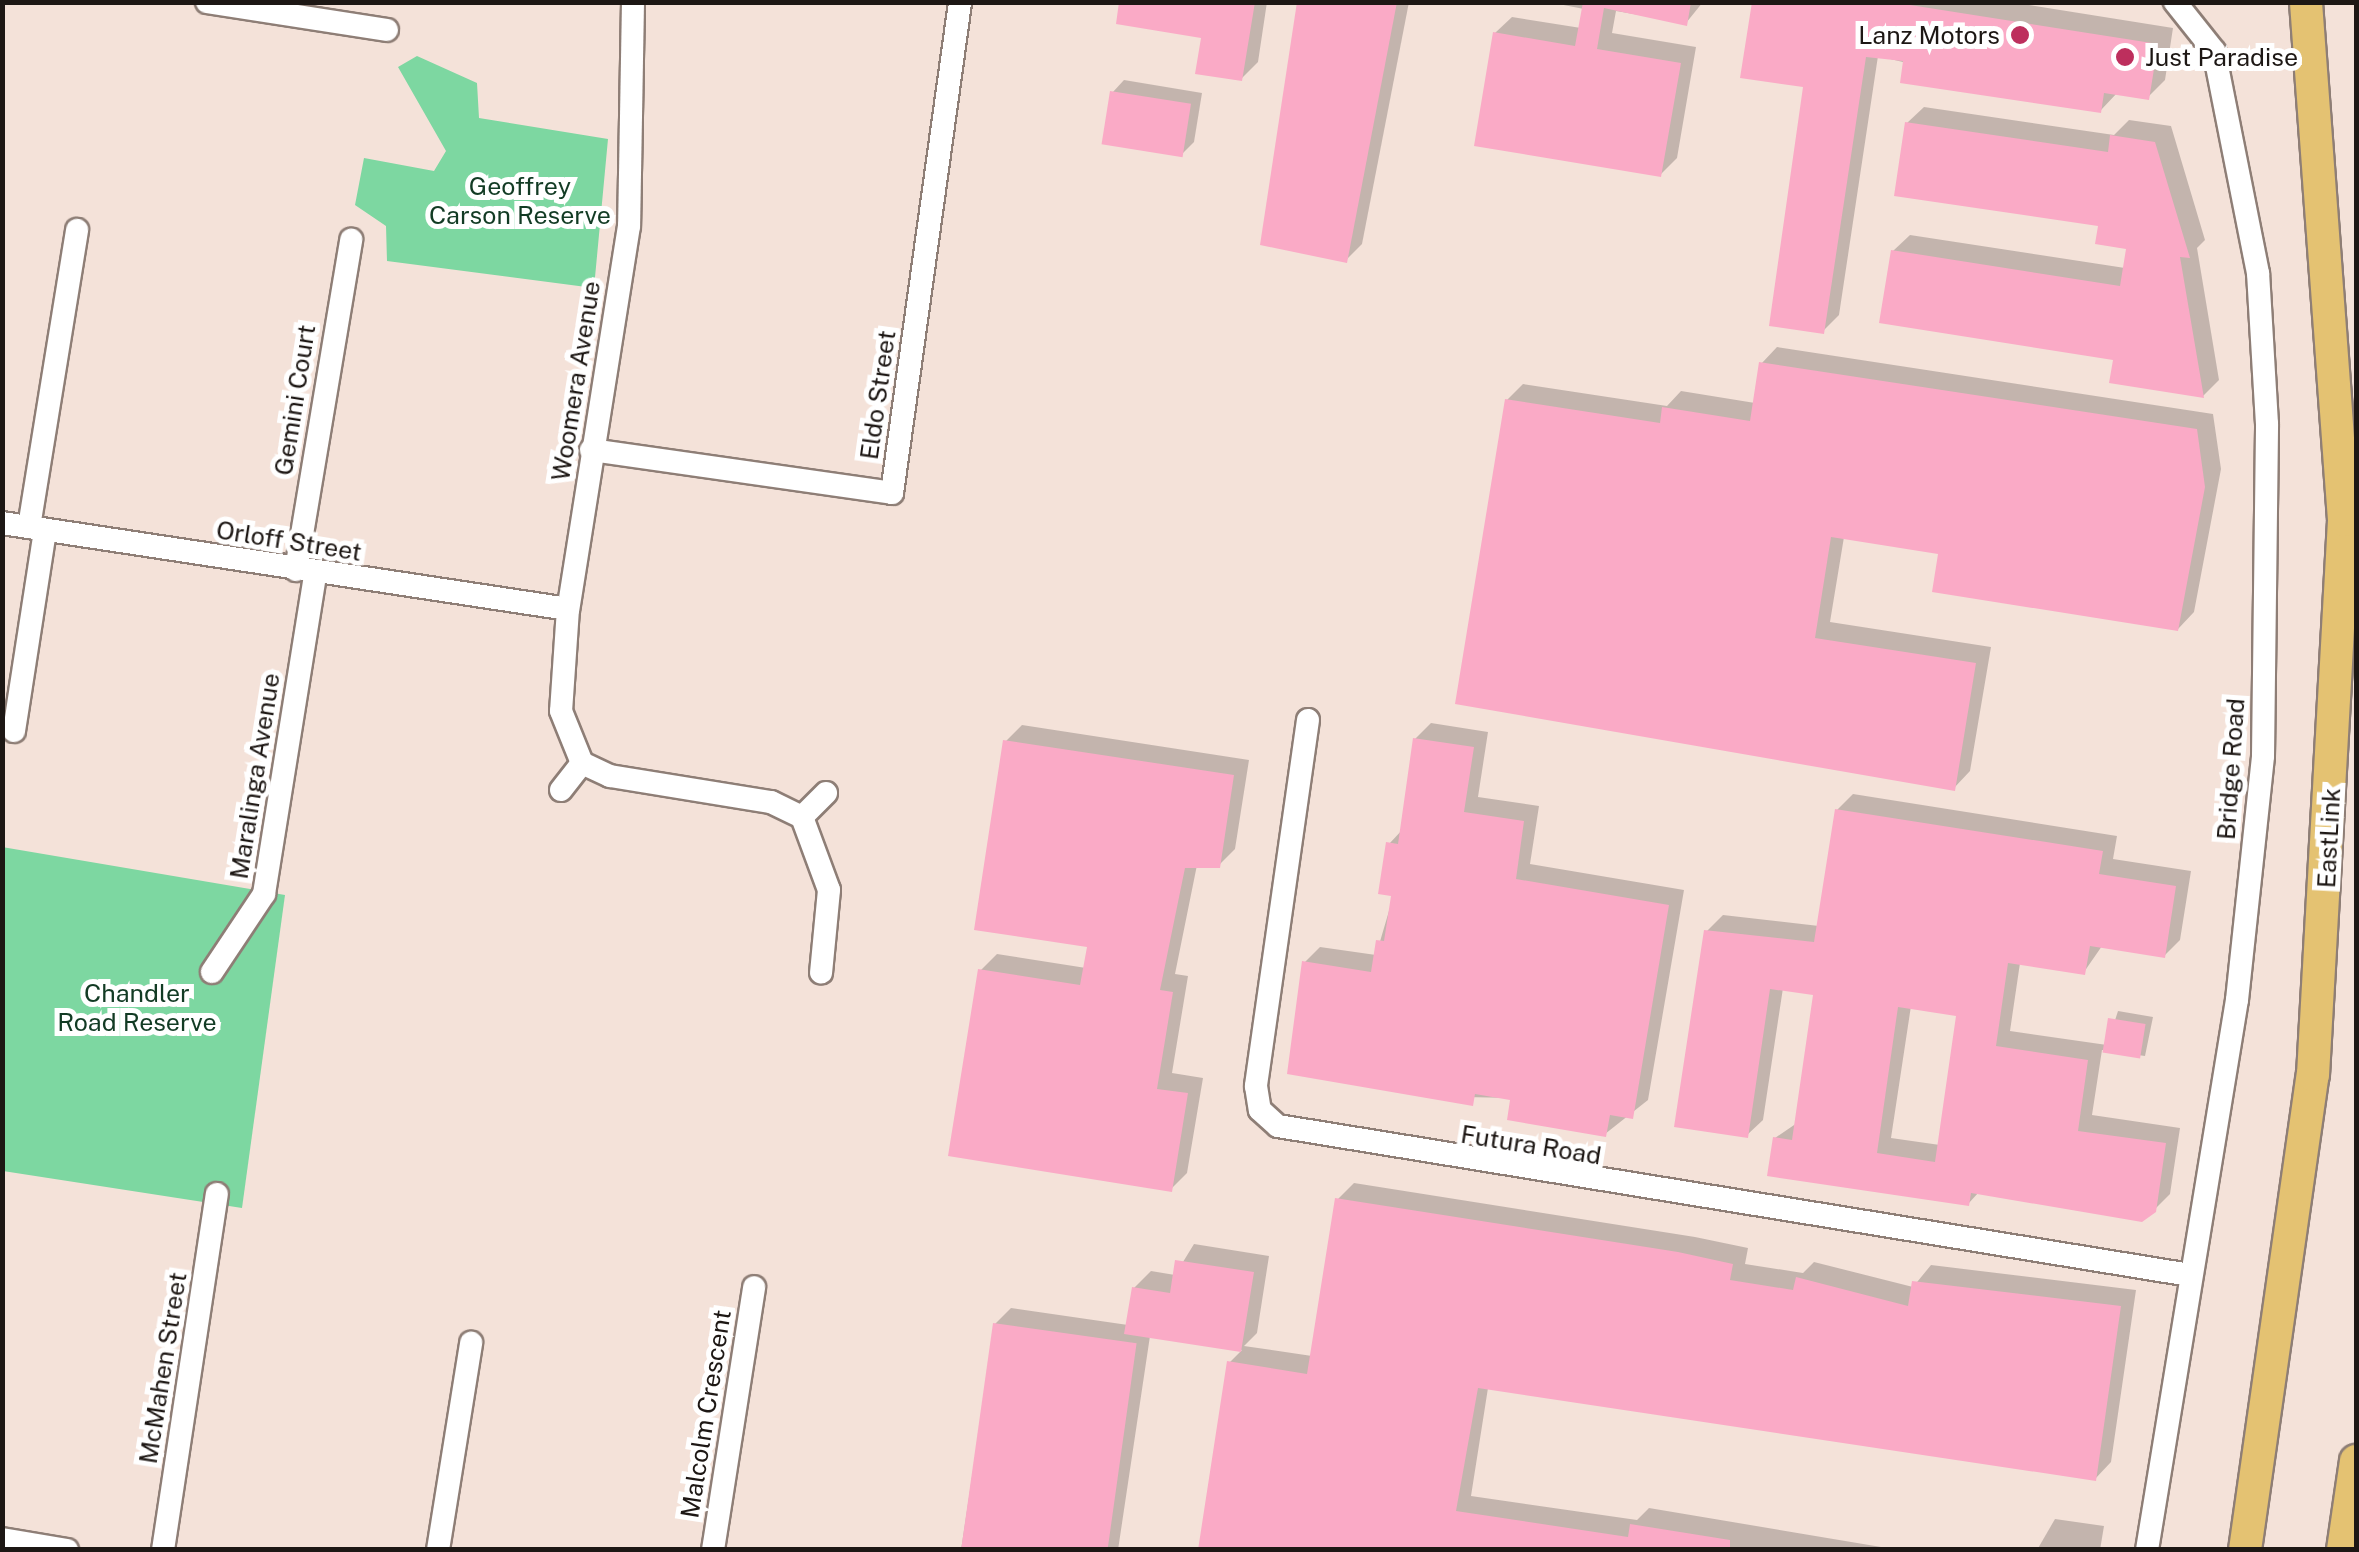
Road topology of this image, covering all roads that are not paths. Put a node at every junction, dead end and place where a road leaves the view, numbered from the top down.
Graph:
1 (207, 2) edge
2 (633, 2) edge
3 (960, 2) edge
4 (2174, 2) edge
5 (2306, 2) edge
6 (387, 30) dead end
7 (77, 230) dead end
8 (350, 240) dead end
9 (591, 450) junction
10 (2, 523) edge
11 (37, 528) junction
12 (305, 572) junction
13 (568, 608) junction
14 (1308, 720) dead end
15 (14, 732) dead end
16 (582, 763) junction
17 (561, 790) dead end
18 (826, 793) dead end
19 (802, 817) junction
20 (212, 972) dead end
21 (821, 974) dead end
22 (218, 1194) dead end
23 (2190, 1275) junction
24 (754, 1286) dead end
25 (471, 1342) dead end
26 (2356, 1461) edge
27 (2, 1539) edge
28 (67, 1550) edge
29 (163, 1550) edge
30 (438, 1550) edge
31 (713, 1550) edge
32 (2146, 1550) edge
33 (2245, 1550) edge
34 (2343, 1550) edge

1 - 6 street
2 - 9 street, Woomera Avenue
3 - 9 street, Eldo Street
4 - 23 street, Bridge Road
5 - 33 highway, EastLink
7 - 11 street
8 - 12 street, Gemini Court
9 - 13 street, Woomera Avenue
10 - 11 street, Orloff Street
11 - 12 street, Orloff Street
11 - 15 street
12 - 13 street, Orloff Street
12 - 20 street, Maralinga Avenue
13 - 16 street, Woomera Avenue
14 - 23 street, Futura Road
16 - 17 street
16 - 19 street
18 - 19 street
19 - 21 street
22 - 29 street, McMahen Street
23 - 32 street, Bridge Road
24 - 31 street, Malcolm Crescent
25 - 30 street
26 - 34 highway
27 - 28 street

